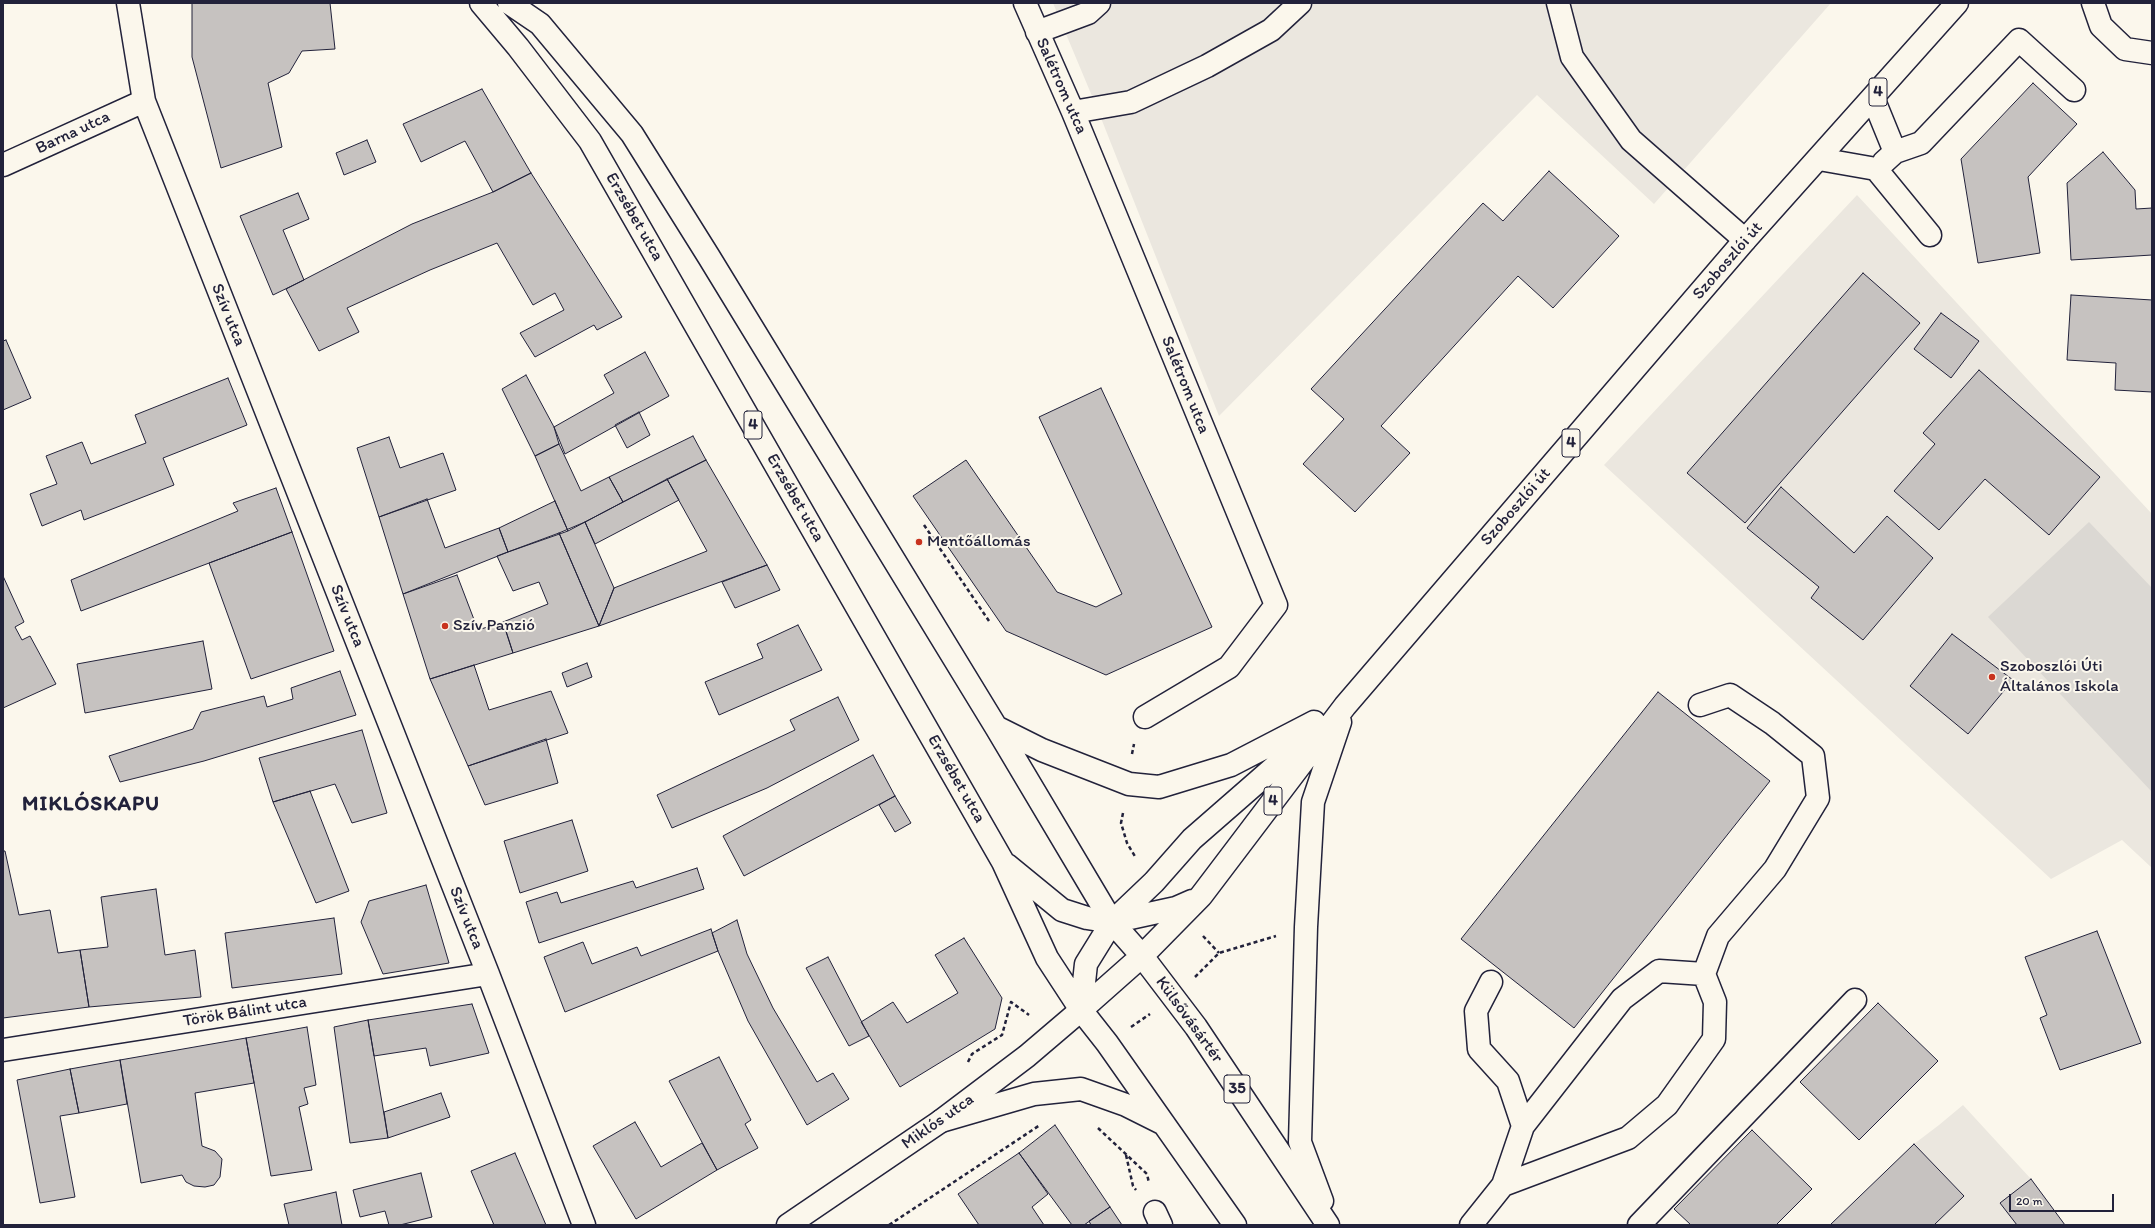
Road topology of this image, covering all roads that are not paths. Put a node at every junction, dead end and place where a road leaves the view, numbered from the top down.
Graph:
1 (128, 3) edge
2 (481, 3) edge
3 (509, 3) edge
4 (1025, 3) edge
5 (1099, 3) edge
6 (1300, 3) edge
7 (1558, 3) edge
8 (1957, 3) edge
9 (2093, 3) edge
10 (1038, 32) junction
11 (2152, 53) edge
12 (2074, 90) dead end
13 (1873, 98) junction
14 (144, 101) junction
15 (1073, 112) junction
16 (1896, 152) junction
17 (1819, 159) junction
18 (3, 165) edge
19 (1876, 169) junction
20 (1930, 235) dead end
21 (1745, 240) junction
22 (1700, 705) dead end
23 (1345, 706) junction
24 (1146, 717) dead end
25 (996, 727) junction
26 (1003, 862) junction
27 (1201, 896) junction
28 (1112, 922) junction
29 (1142, 956) junction
30 (488, 974) junction
31 (1704, 974) junction
32 (1491, 982) dead end
33 (1856, 1000) dead end
34 (1081, 1010) junction
35 (3, 1050) edge
36 (941, 1121) junction
37 (1166, 1125) junction
38 (1523, 1126) junction
39 (1503, 1185) junction
40 (584, 1225) edge
41 (788, 1225) edge
42 (1236, 1225) edge
43 (1328, 1225) edge
44 (1331, 1225) edge
45 (1471, 1225) edge
46 (1639, 1225) edge

1 - 14 main road, Szív utca
2 - 26 main road, Erzsébet utca / 4
3 - 25 main road
4 - 10 main road, Salétrom utca
5 - 10 main road
6 - 15 main road
7 - 21 main road
8 - 13 main road, Szoboszlói út / 4
9 - 11 main road
10 - 15 main road, Salétrom utca
12 - 16 main road
13 - 16 main road
13 - 17 main road, Szoboszlói út / 4
14 - 18 main road, Barna utca
14 - 30 main road, Szív utca
15 - 24 main road, Salétrom utca
16 - 19 main road
17 - 19 main road
17 - 21 main road, Szoboszlói út / 4
19 - 20 main road
21 - 23 main road, Szoboszlói út / 4
22 - 31 main road
23 - 25 main road, 4
23 - 27 main road, Szoboszlói út / 4
23 - 28 main road
23 - 44 main road
25 - 28 main road, Külsővásártér
26 - 28 main road, 4
26 - 34 main road, Erzsébet utca
27 - 28 main road, 4
27 - 29 main road, Szoboszlói út
28 - 29 main road, Külsővásártér
28 - 34 main road
29 - 34 main road, Miklós utca
29 - 43 main road, Külsővásártér / 35
30 - 35 main road, Török Bálint utca
30 - 40 main road, Szív utca
31 - 38 main road
31 - 39 main road
32 - 38 main road
33 - 46 main road
34 - 36 main road, Miklós utca
34 - 37 main road
36 - 37 main road
36 - 41 main road, Miklós utca
37 - 42 main road
38 - 39 main road
39 - 45 main road

